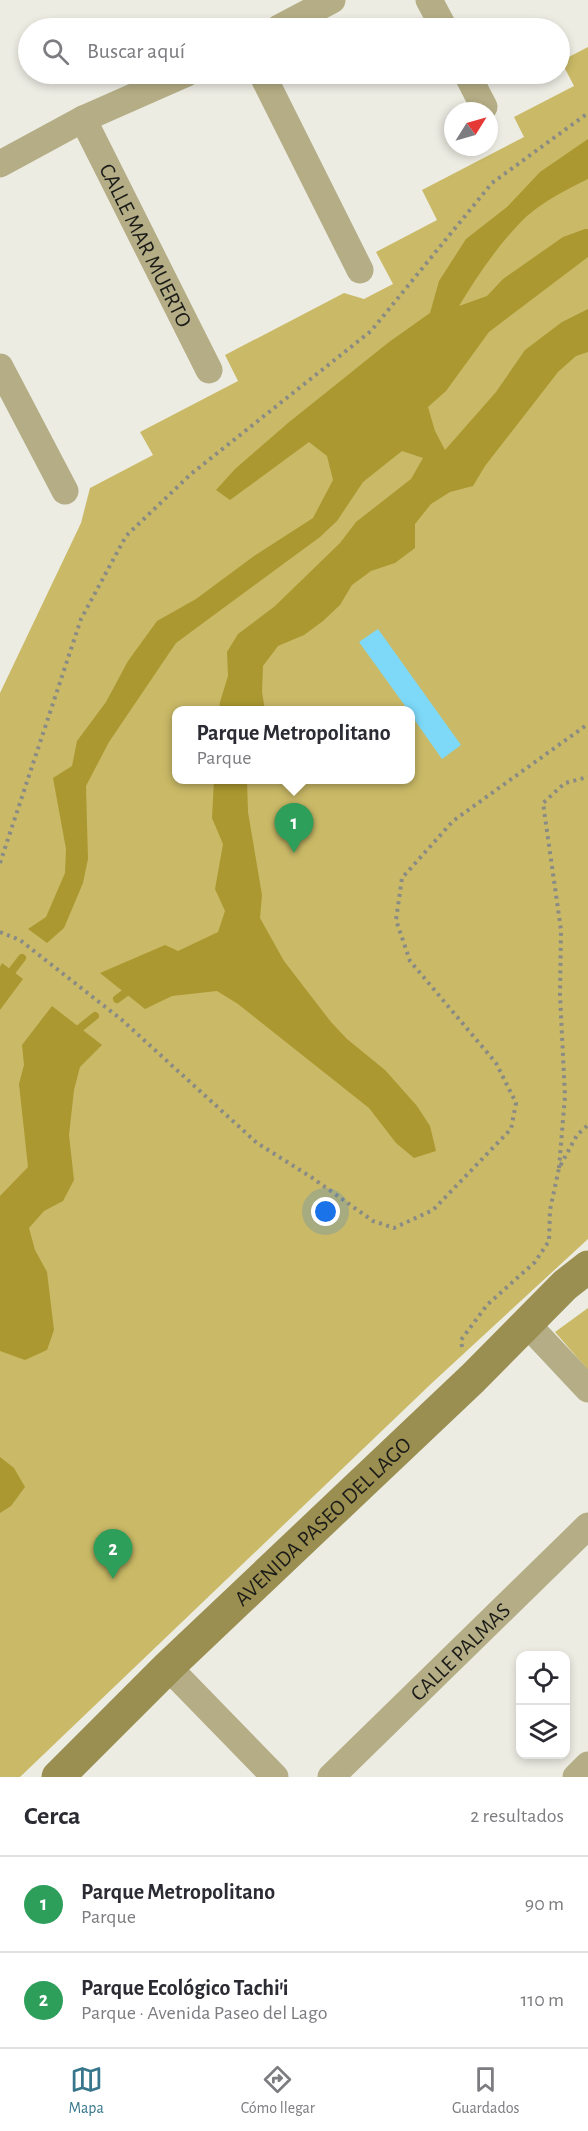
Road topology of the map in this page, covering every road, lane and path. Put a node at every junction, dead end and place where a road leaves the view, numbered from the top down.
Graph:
1 (332, 0) edge
2 (429, 0) edge
3 (298, 18) edge
4 (439, 18) edge
5 (162, 84) edge
6 (267, 84) edge
7 (472, 84) edge
8 (481, 102) edge
9 (588, 113) edge
10 (83, 119) junction
11 (0, 164) edge
12 (360, 270) dead end
13 (0, 367) edge
14 (209, 370) dead end
15 (65, 491) dead end
16 (588, 724) edge
17 (588, 777) edge
18 (0, 863) edge
19 (0, 932) edge
20 (588, 1125) edge
21 (560, 1168) junction
22 (588, 1267) edge
23 (527, 1324) junction
24 (473, 1378) junction
25 (588, 1389) edge
26 (588, 1526) edge
27 (168, 1667) junction
28 (588, 1765) edge
29 (58, 1777) edge
30 (275, 1777) edge
31 (332, 1777) edge
32 (576, 1777) edge

1 - 3 street
2 - 4 street
5 - 10 street
6 - 12 street
7 - 8 street
9 - 18 path
10 - 11 street
10 - 14 street, CALLE MAR MUERTO
13 - 15 street
16 - 19 path
17 - 21 path
20 - 21 path
21 - 24 path
22 - 23 main road, AVENIDA PASEO DEL LAGO
23 - 24 main road, AVENIDA PASEO DEL LAGO
23 - 25 street
24 - 27 main road, AVENIDA PASEO DEL LAGO
26 - 31 street, CALLE PALMAS
27 - 29 main road, AVENIDA PASEO DEL LAGO
27 - 30 street
28 - 32 street

